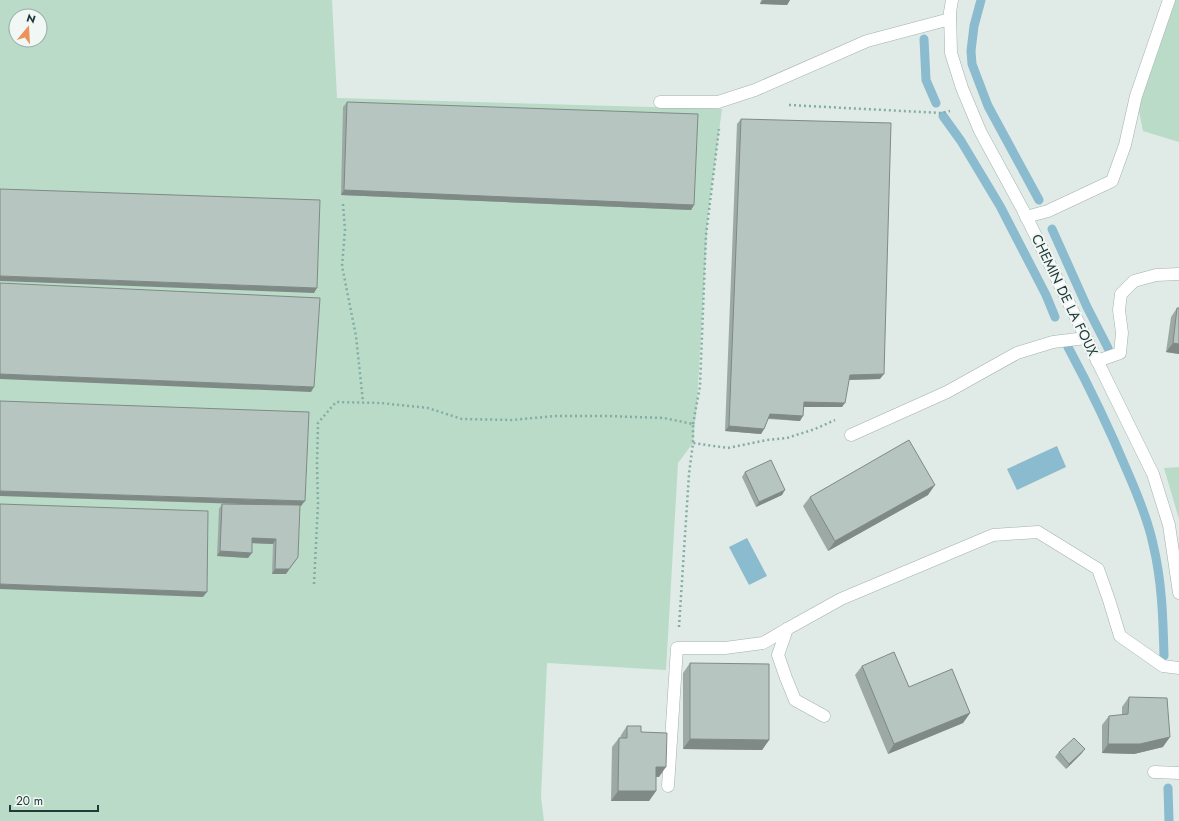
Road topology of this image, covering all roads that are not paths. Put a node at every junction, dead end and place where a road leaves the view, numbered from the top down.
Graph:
1 (952, 0) edge
2 (1169, 0) edge
3 (950, 19) junction
4 (660, 102) dead end
5 (1026, 218) junction
6 (1179, 274) edge
7 (1086, 338) junction
8 (1097, 361) junction
9 (851, 435) dead end
10 (1179, 593) edge
11 (787, 629) junction
12 (1179, 668) edge
13 (824, 716) dead end
14 (1154, 772) dead end
15 (1179, 773) edge
16 (668, 786) dead end

1 - 3 street, CHEMIN DE LA FOUX
2 - 5 street
3 - 4 street
3 - 5 street, CHEMIN DE LA FOUX
5 - 7 street, CHEMIN DE LA FOUX
6 - 8 street
7 - 8 street, CHEMIN DE LA FOUX
7 - 9 street
8 - 10 street, CHEMIN DE LA FOUX
11 - 12 street
11 - 13 street
11 - 16 street
14 - 15 street

